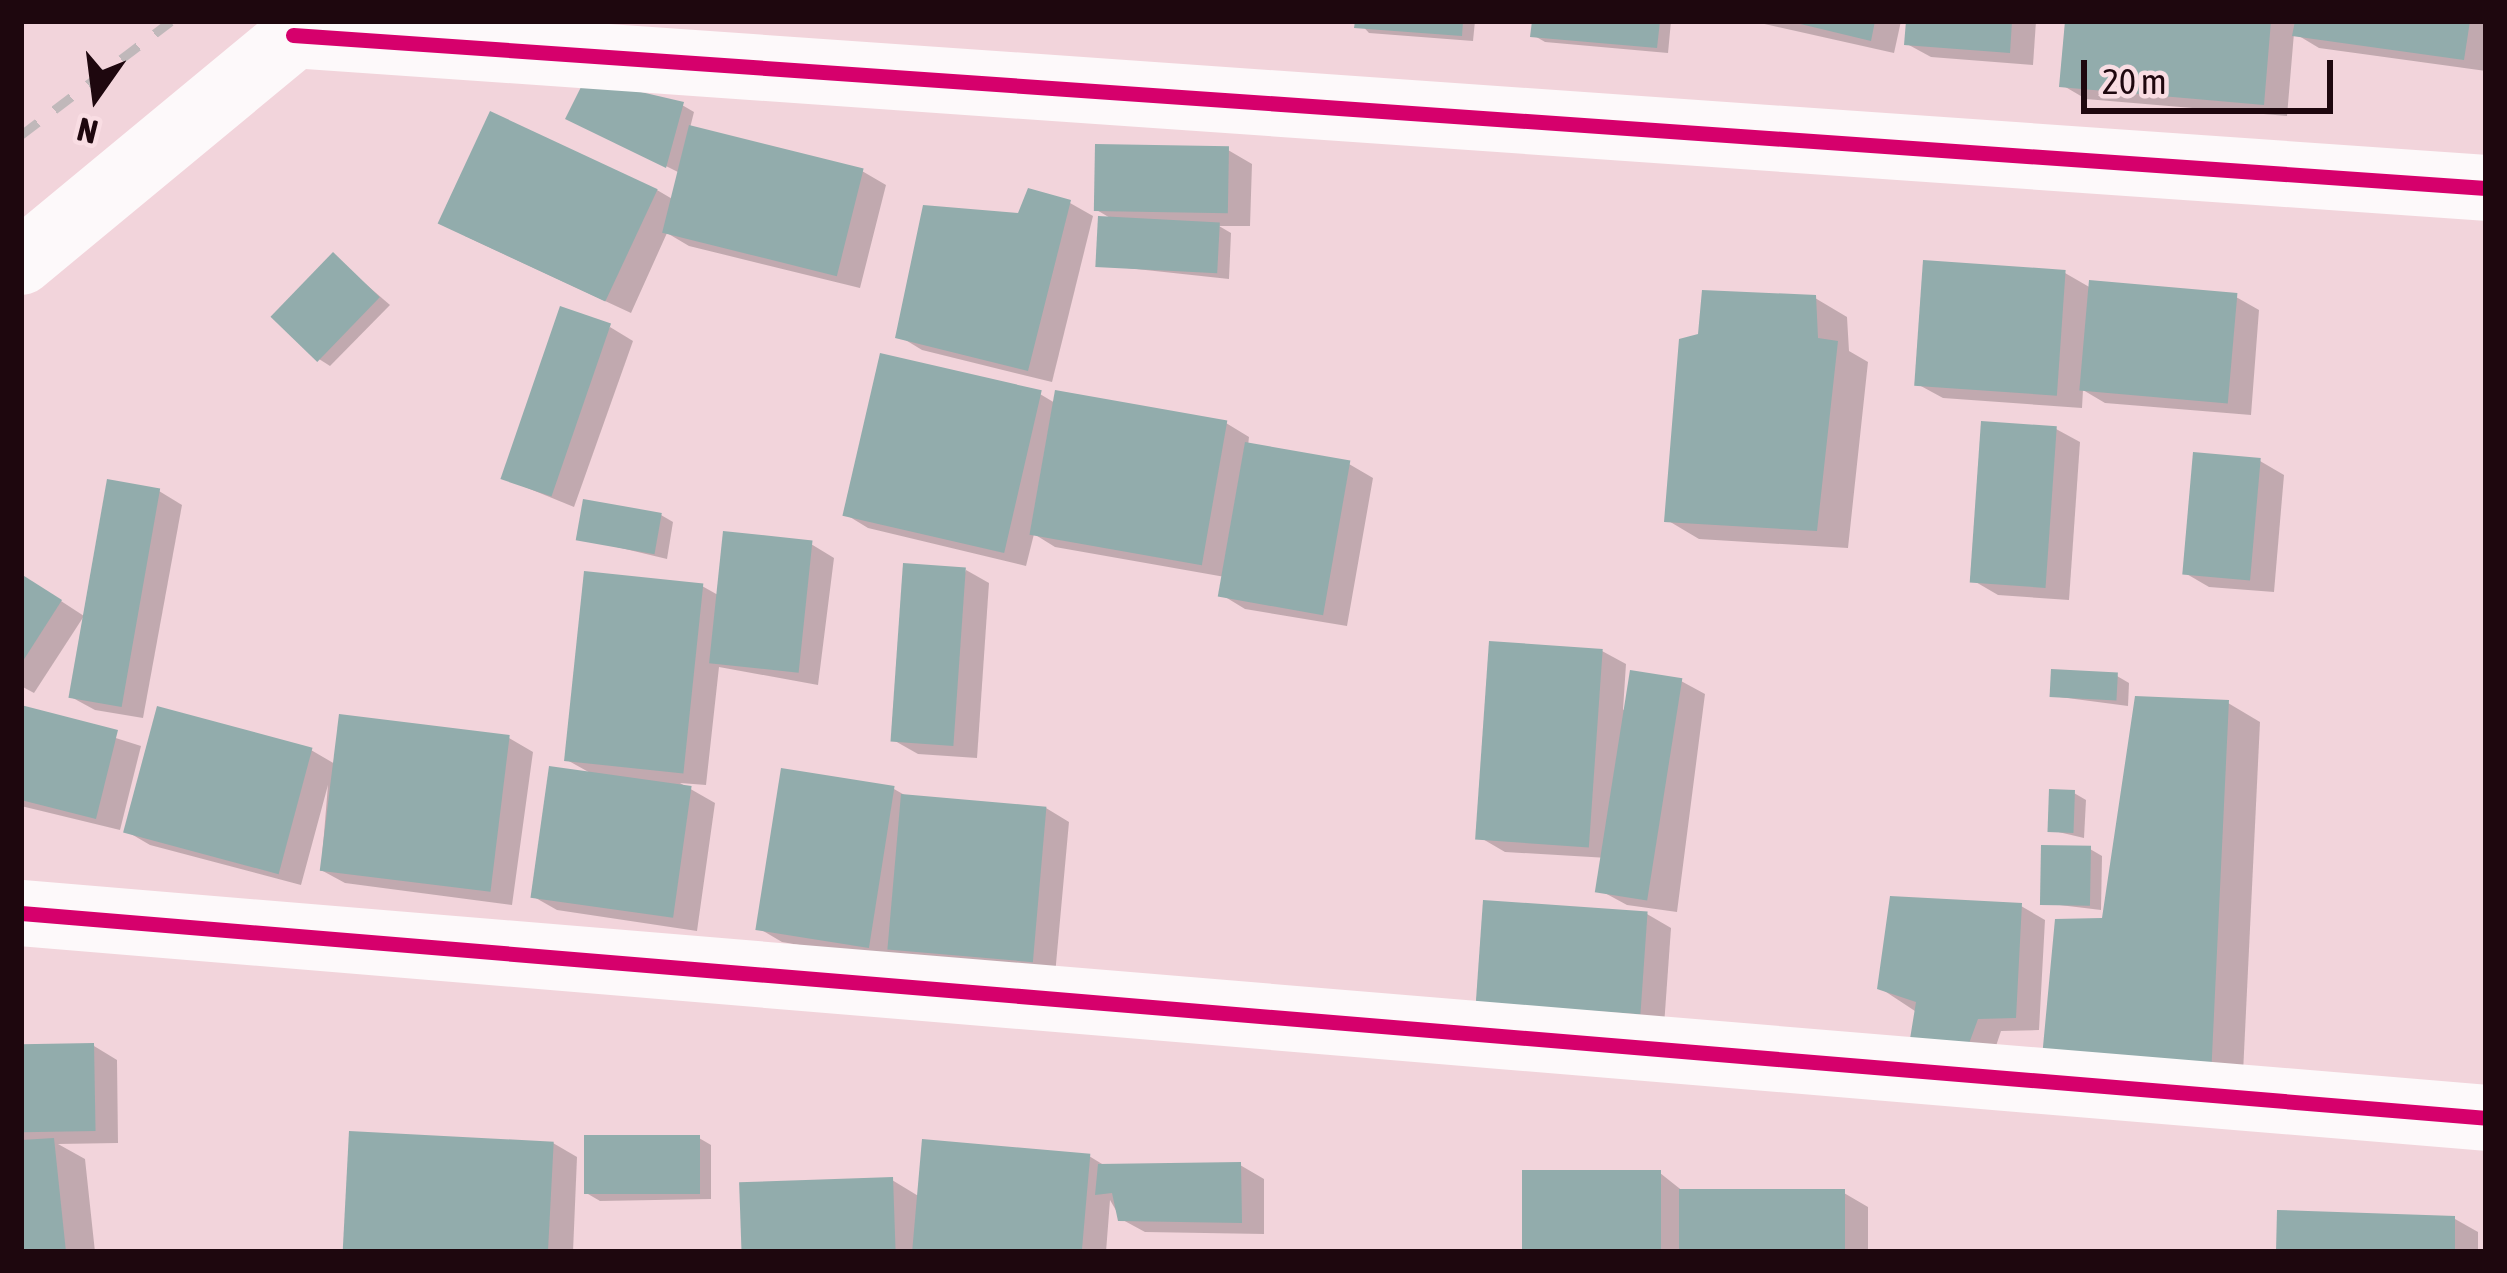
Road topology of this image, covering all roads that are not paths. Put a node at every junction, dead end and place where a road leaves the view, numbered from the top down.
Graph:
1 (302, 28) edge
2 (2486, 188) edge
3 (21, 262) edge
4 (21, 914) edge
5 (2486, 1118) edge

1 - 2 street
1 - 3 street
4 - 5 street

